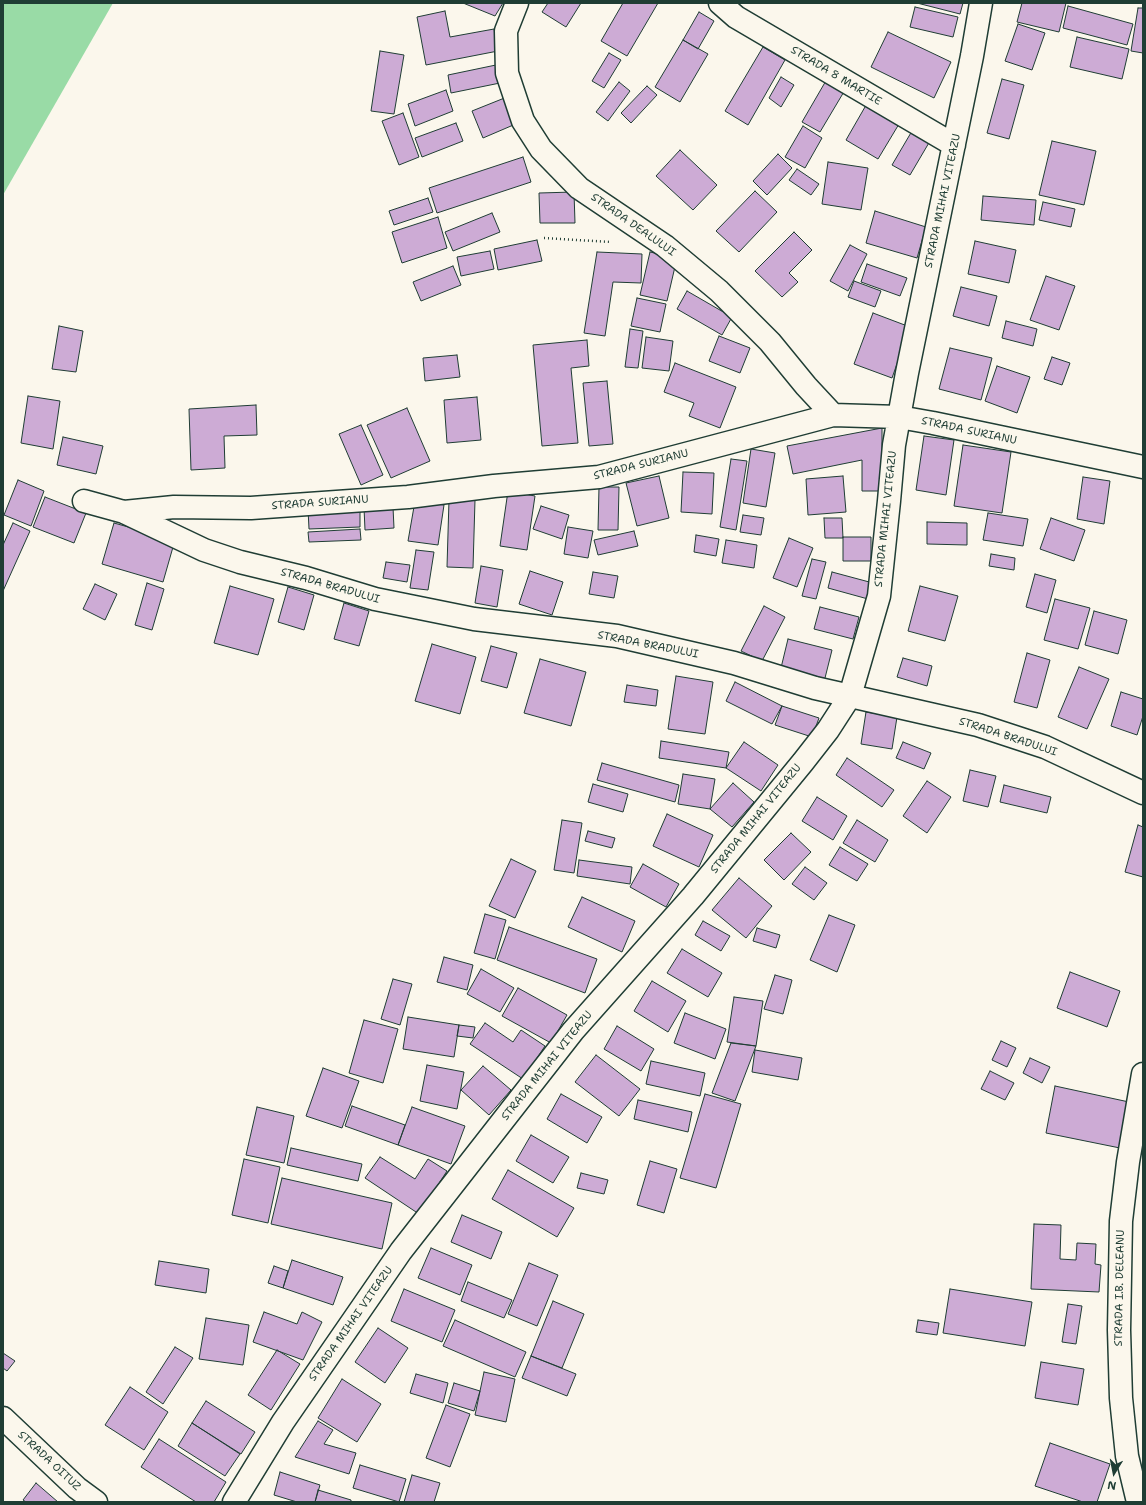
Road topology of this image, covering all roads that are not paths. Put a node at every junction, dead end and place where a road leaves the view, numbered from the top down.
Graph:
1 (517, 3) edge
2 (720, 3) edge
3 (981, 3) edge
4 (954, 145) junction
5 (833, 414) junction
6 (899, 417) junction
7 (1143, 467) edge
8 (84, 501) dead end
9 (124, 512) junction
10 (850, 696) junction
11 (1143, 793) edge
12 (1143, 1074) edge
13 (3, 1418) edge
14 (96, 1502) edge
15 (234, 1502) edge
16 (1138, 1502) edge

1 - 5 street, STRADA DEALULUI
2 - 4 street, STRADA 8 MARTIE
3 - 4 street, STRADA MIHAI VITEAZU
4 - 6 street, STRADA MIHAI VITEAZU
5 - 6 street, STRADA SURIANU
5 - 9 street, STRADA SURIANU
6 - 7 street, STRADA SURIANU
6 - 10 street, STRADA MIHAI VITEAZU
8 - 9 street, STRADA SURIANU
9 - 10 street, STRADA BRADULUI
10 - 11 street, STRADA BRADULUI
10 - 15 street, STRADA MIHAI VITEAZU
12 - 16 street, STRADA I.B. DELEANU
13 - 14 street, STRADA OITUZ

